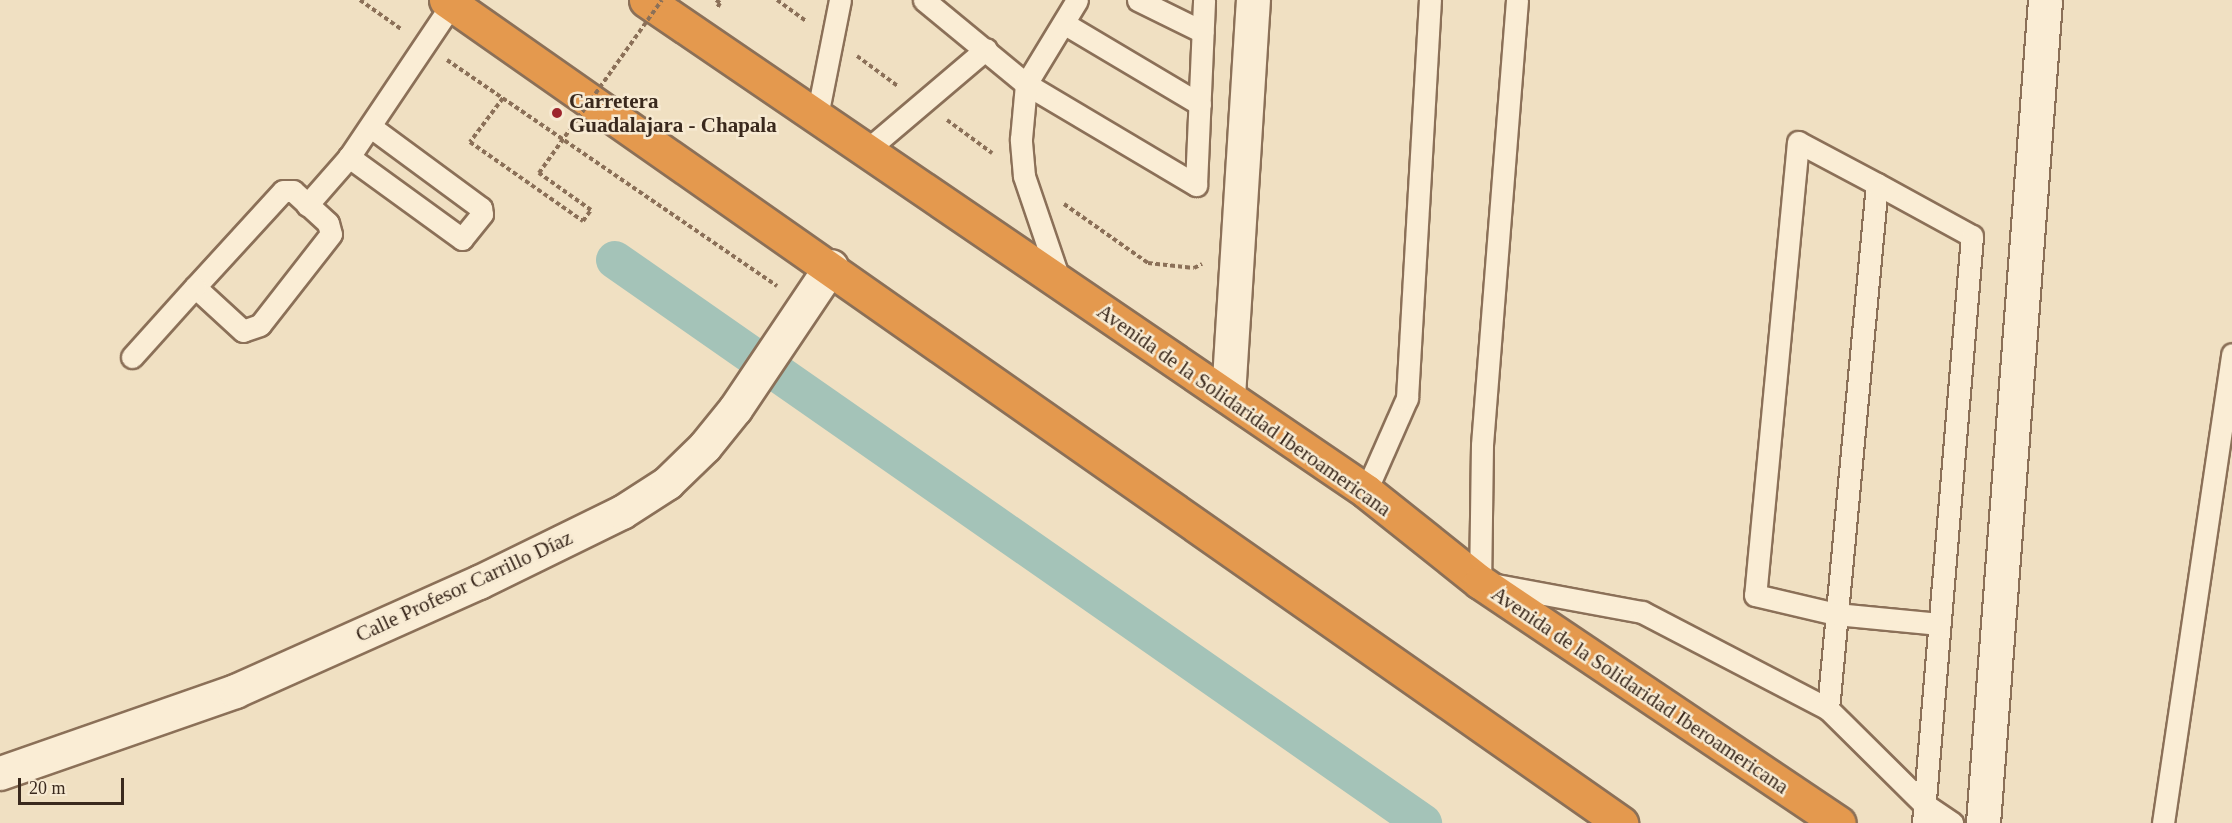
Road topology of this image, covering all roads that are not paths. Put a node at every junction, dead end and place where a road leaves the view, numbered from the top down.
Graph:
1 (646, 0) edge
2 (840, 0) edge
3 (924, 0) edge
4 (1077, 0) edge
5 (1138, 0) edge
6 (1204, 0) edge
7 (1254, 0) edge
8 (1430, 0) edge
9 (1517, 0) edge
10 (2045, 0) edge
11 (449, 2) edge
12 (1065, 24) junction
13 (1203, 32) junction
14 (986, 49) junction
15 (1026, 84) junction
16 (1200, 104) junction
17 (817, 116) junction
18 (370, 127) junction
19 (867, 150) junction
20 (349, 157) junction
21 (1877, 184) junction
22 (307, 205) junction
23 (831, 266) junction
24 (1060, 282) junction
25 (195, 287) junction
26 (2232, 354) edge
27 (132, 357) dead end
28 (1228, 396) junction
29 (1365, 491) junction
30 (1480, 582) junction
31 (1836, 614) junction
32 (1940, 624) junction
33 (1828, 709) junction
34 (0, 773) edge
35 (1924, 814) edge
36 (1621, 823) edge
37 (1839, 823) edge
38 (1952, 823) edge
39 (1983, 823) edge
40 (2163, 823) edge

1 - 17 highway, Avenida de la Solidaridad Iberoamericana
2 - 17 lane
3 - 14 lane
4 - 12 lane
5 - 13 lane
6 - 13 lane
7 - 28 street
8 - 29 lane
9 - 30 lane
10 - 39 street
11 - 18 lane
11 - 23 highway
12 - 15 lane
12 - 16 lane
13 - 16 lane
14 - 15 lane
14 - 19 lane
15 - 16 lane
15 - 24 lane
17 - 19 highway, Avenida de la Solidaridad Iberoamericana
18 - 20 lane
18 - 20 lane
19 - 24 highway, Avenida de la Solidaridad Iberoamericana
20 - 22 lane
21 - 31 lane
21 - 31 lane
21 - 32 lane
22 - 25 lane
22 - 25 lane
23 - 34 street, Calle Profesor Carrillo Díaz
23 - 36 highway
24 - 28 highway, Avenida de la Solidaridad Iberoamericana
25 - 27 lane
26 - 40 lane
28 - 29 highway, Avenida de la Solidaridad Iberoamericana
29 - 30 highway, Avenida de la Solidaridad Iberoamericana
30 - 33 lane
30 - 37 highway, Avenida de la Solidaridad Iberoamericana
31 - 32 lane
31 - 33 lane
32 - 35 lane
33 - 35 lane
35 - 38 lane

